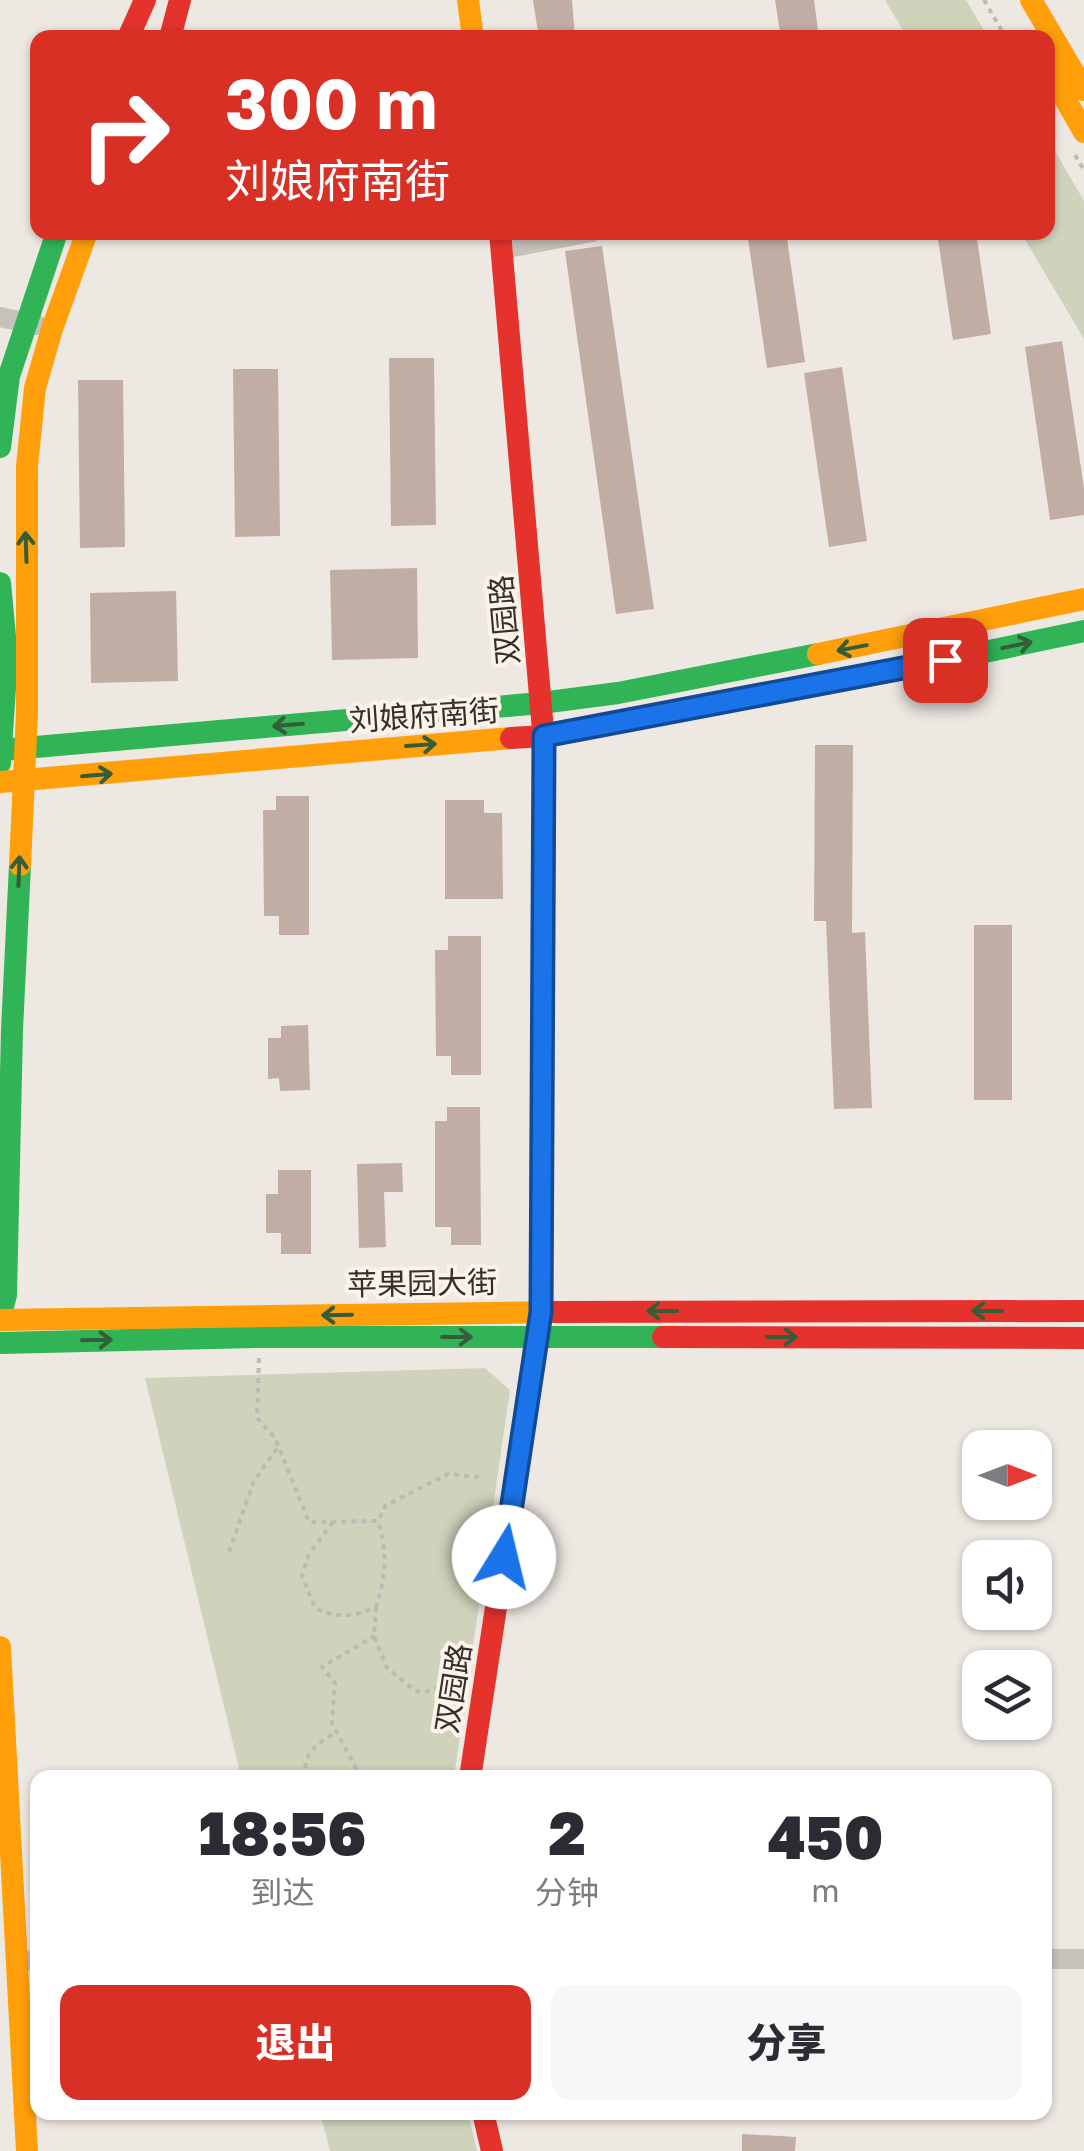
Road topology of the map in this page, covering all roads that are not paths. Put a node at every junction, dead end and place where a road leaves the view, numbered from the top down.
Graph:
1 (145, 0) edge
2 (180, 0) edge
3 (468, 0) edge
4 (1008, 0) edge
5 (1031, 0) edge
6 (132, 30) edge
7 (172, 30) edge
8 (472, 30) edge
9 (1025, 30) edge
10 (1049, 30) edge
11 (1055, 41) edge
12 (1055, 81) edge
13 (1084, 90) edge
14 (1084, 132) edge
15 (54, 240) edge
16 (83, 240) edge
17 (501, 241) edge
18 (0, 318) edge
19 (25, 321) junction
20 (52, 329) junction
21 (0, 447) edge
22 (0, 583) edge
23 (1084, 599) edge
24 (1084, 630) edge
25 (541, 703) junction
26 (544, 736) junction
27 (9, 754) edge
28 (11, 781) edge
29 (1084, 1311) edge
30 (541, 1312) junction
31 (0, 1319) edge
32 (537, 1336) junction
33 (1084, 1338) edge
34 (0, 1343) edge
35 (0, 1647) edge
36 (471, 1770) edge
37 (1052, 1959) edge
38 (1084, 1959) edge
39 (27, 1960) edge
40 (485, 2120) edge
41 (26, 2151) edge
42 (492, 2151) edge

1 - 6 main road
2 - 7 main road
3 - 8 main road
4 - 9 main road
5 - 10 main road
11 - 13 main road
12 - 14 main road
15 - 19 main road
16 - 20 main road
17 - 25 main road, 双园路
18 - 19 street
19 - 20 street
19 - 21 main road
27 -> 20 main road
22 - 27 main road
23 -> 25 main road, 刘娘府南街
26 -> 24 main road, 刘娘府南街
25 - 26 main road, 双园路
25 -> 27 main road, 刘娘府南街
28 -> 26 main road, 刘娘府南街
26 - 30 main road, 双园路
27 - 28 main road
31 -> 28 main road
29 -> 30 main road, 苹果园大街
30 -> 31 main road, 苹果园大街
30 - 32 main road, 双园路
32 -> 33 main road, 苹果园大街
34 -> 32 main road, 苹果园大街
32 - 36 main road, 双园路
35 - 39 main road
37 - 38 street
39 - 41 main road
40 - 42 main road

